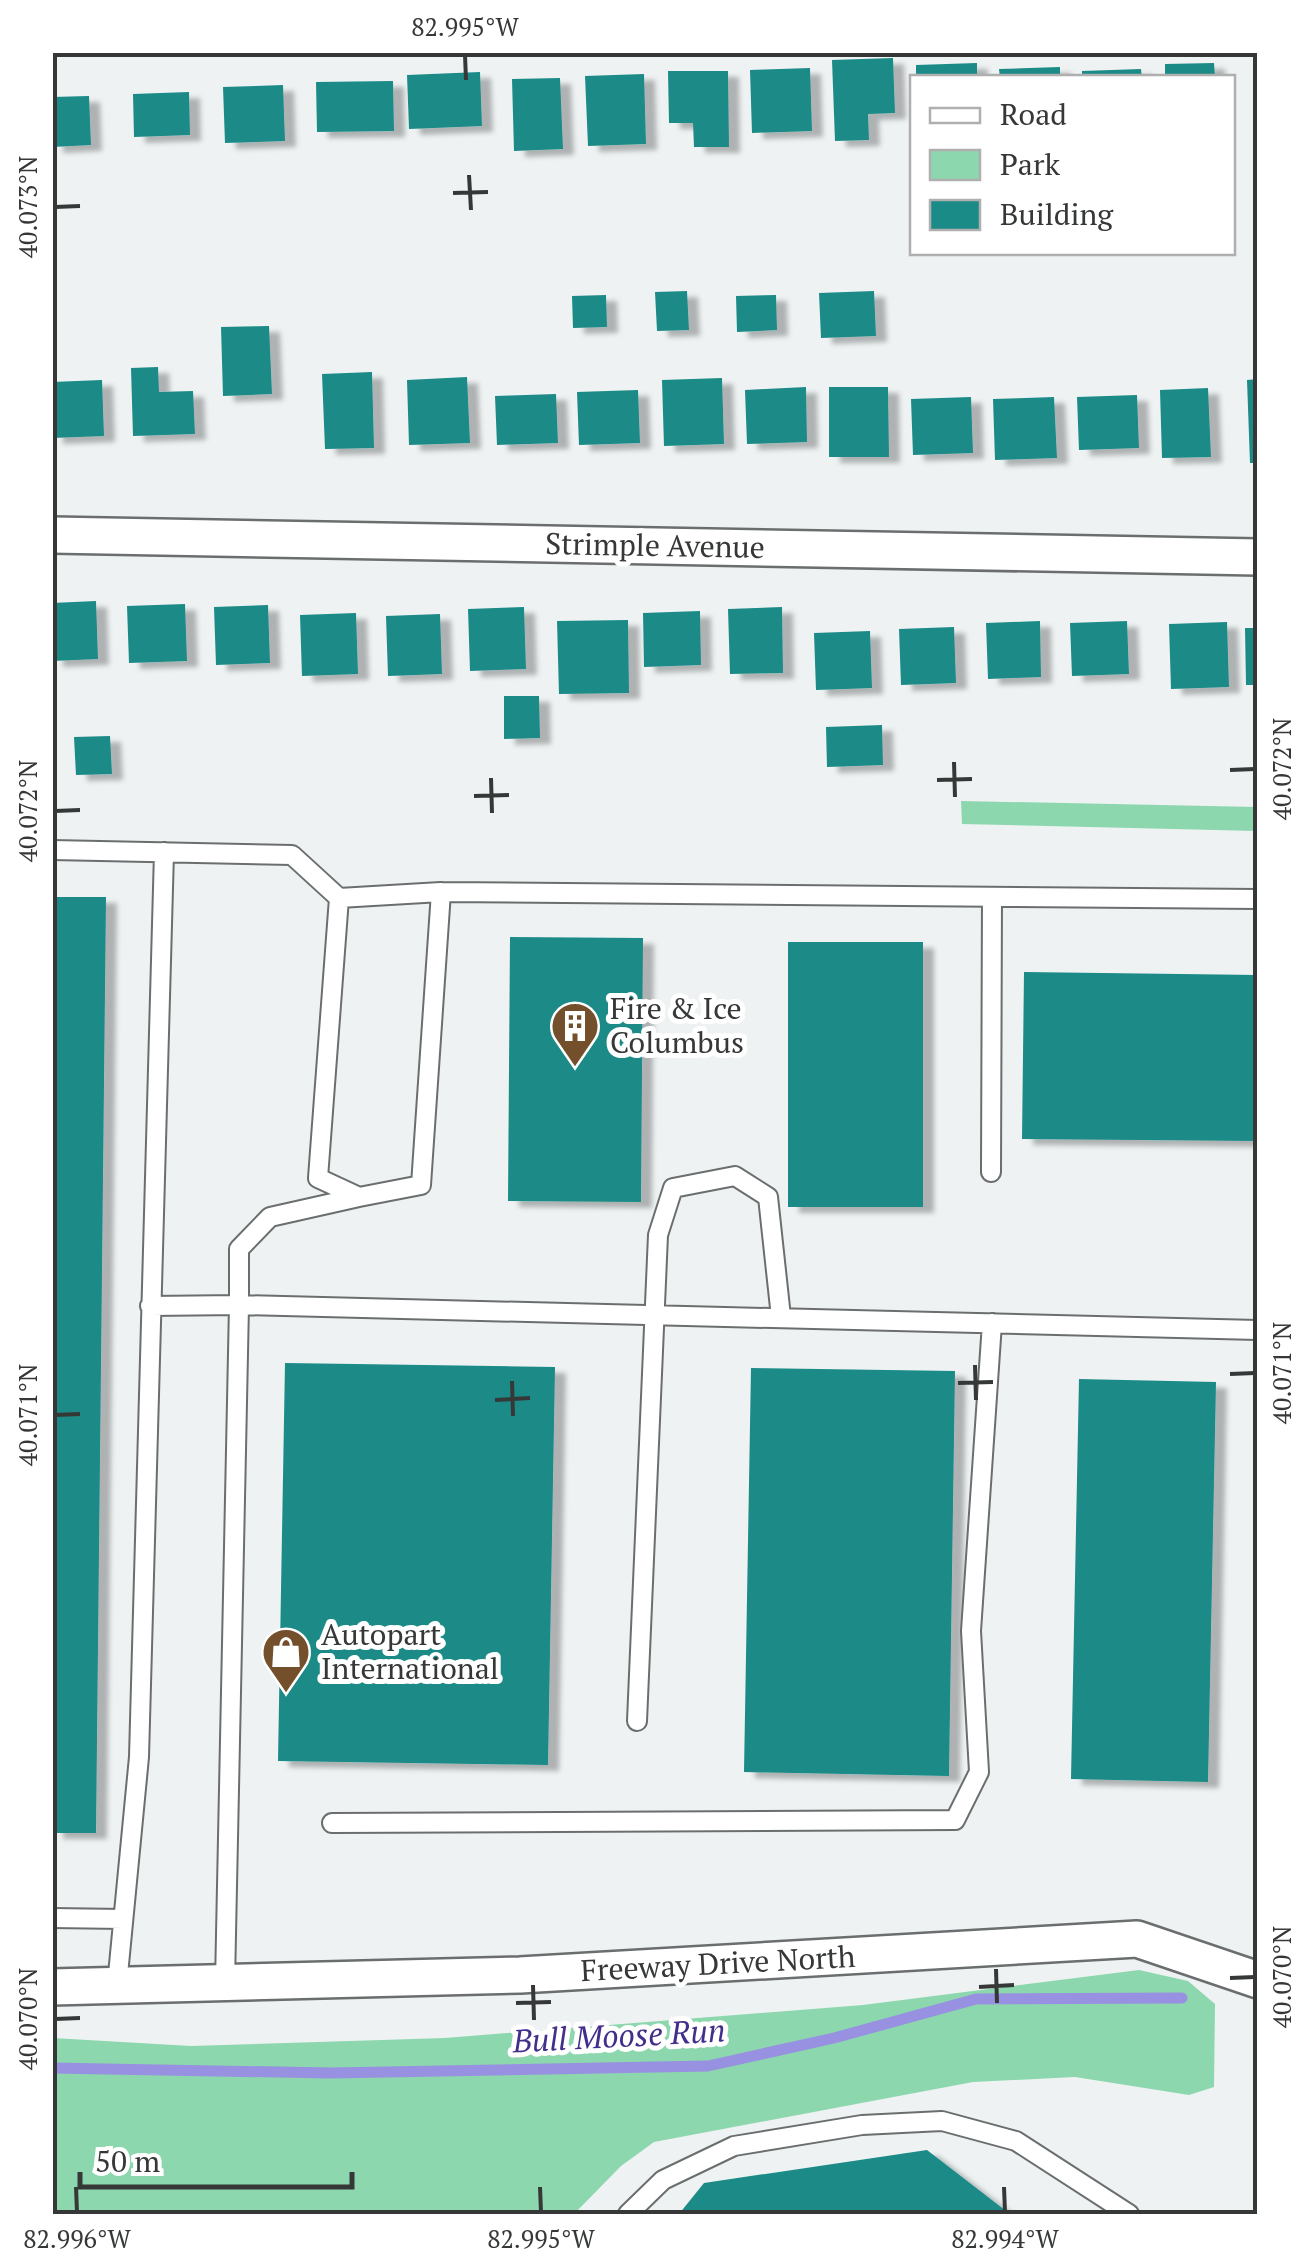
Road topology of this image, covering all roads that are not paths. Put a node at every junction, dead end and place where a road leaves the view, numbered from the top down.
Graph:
1 (52, 535) edge
2 (1258, 557) edge
3 (52, 850) edge
4 (164, 852) junction
5 (441, 892) junction
6 (992, 897) junction
7 (339, 898) junction
8 (1258, 899) edge
9 (991, 1172) dead end
10 (359, 1196) junction
11 (239, 1305) junction
12 (150, 1306) junction
13 (654, 1313) junction
14 (781, 1317) junction
15 (992, 1323) junction
16 (1258, 1330) edge
17 (637, 1721) dead end
18 (332, 1822) dead end
19 (52, 1918) edge
20 (124, 1919) junction
21 (1258, 1980) edge
22 (226, 1983) junction
23 (117, 1985) junction
24 (52, 1987) edge
25 (628, 2214) edge
26 (1129, 2214) edge

1 - 2 street, Strimple Avenue
3 - 4 lane
4 - 7 lane
4 - 12 lane
5 - 6 lane
5 - 7 lane
5 - 10 lane
6 - 8 lane
6 - 9 lane
7 - 10 lane
10 - 11 lane
11 - 12 lane
11 - 13 lane
11 - 22 lane
12 - 20 lane
13 - 14 lane
13 - 14 lane
13 - 17 lane
14 - 15 lane
15 - 16 lane
15 - 18 lane
19 - 20 lane
20 - 23 lane
21 - 22 street, Freeway Drive North
22 - 23 street, Freeway Drive North
23 - 24 street, Freeway Drive North
25 - 26 lane

